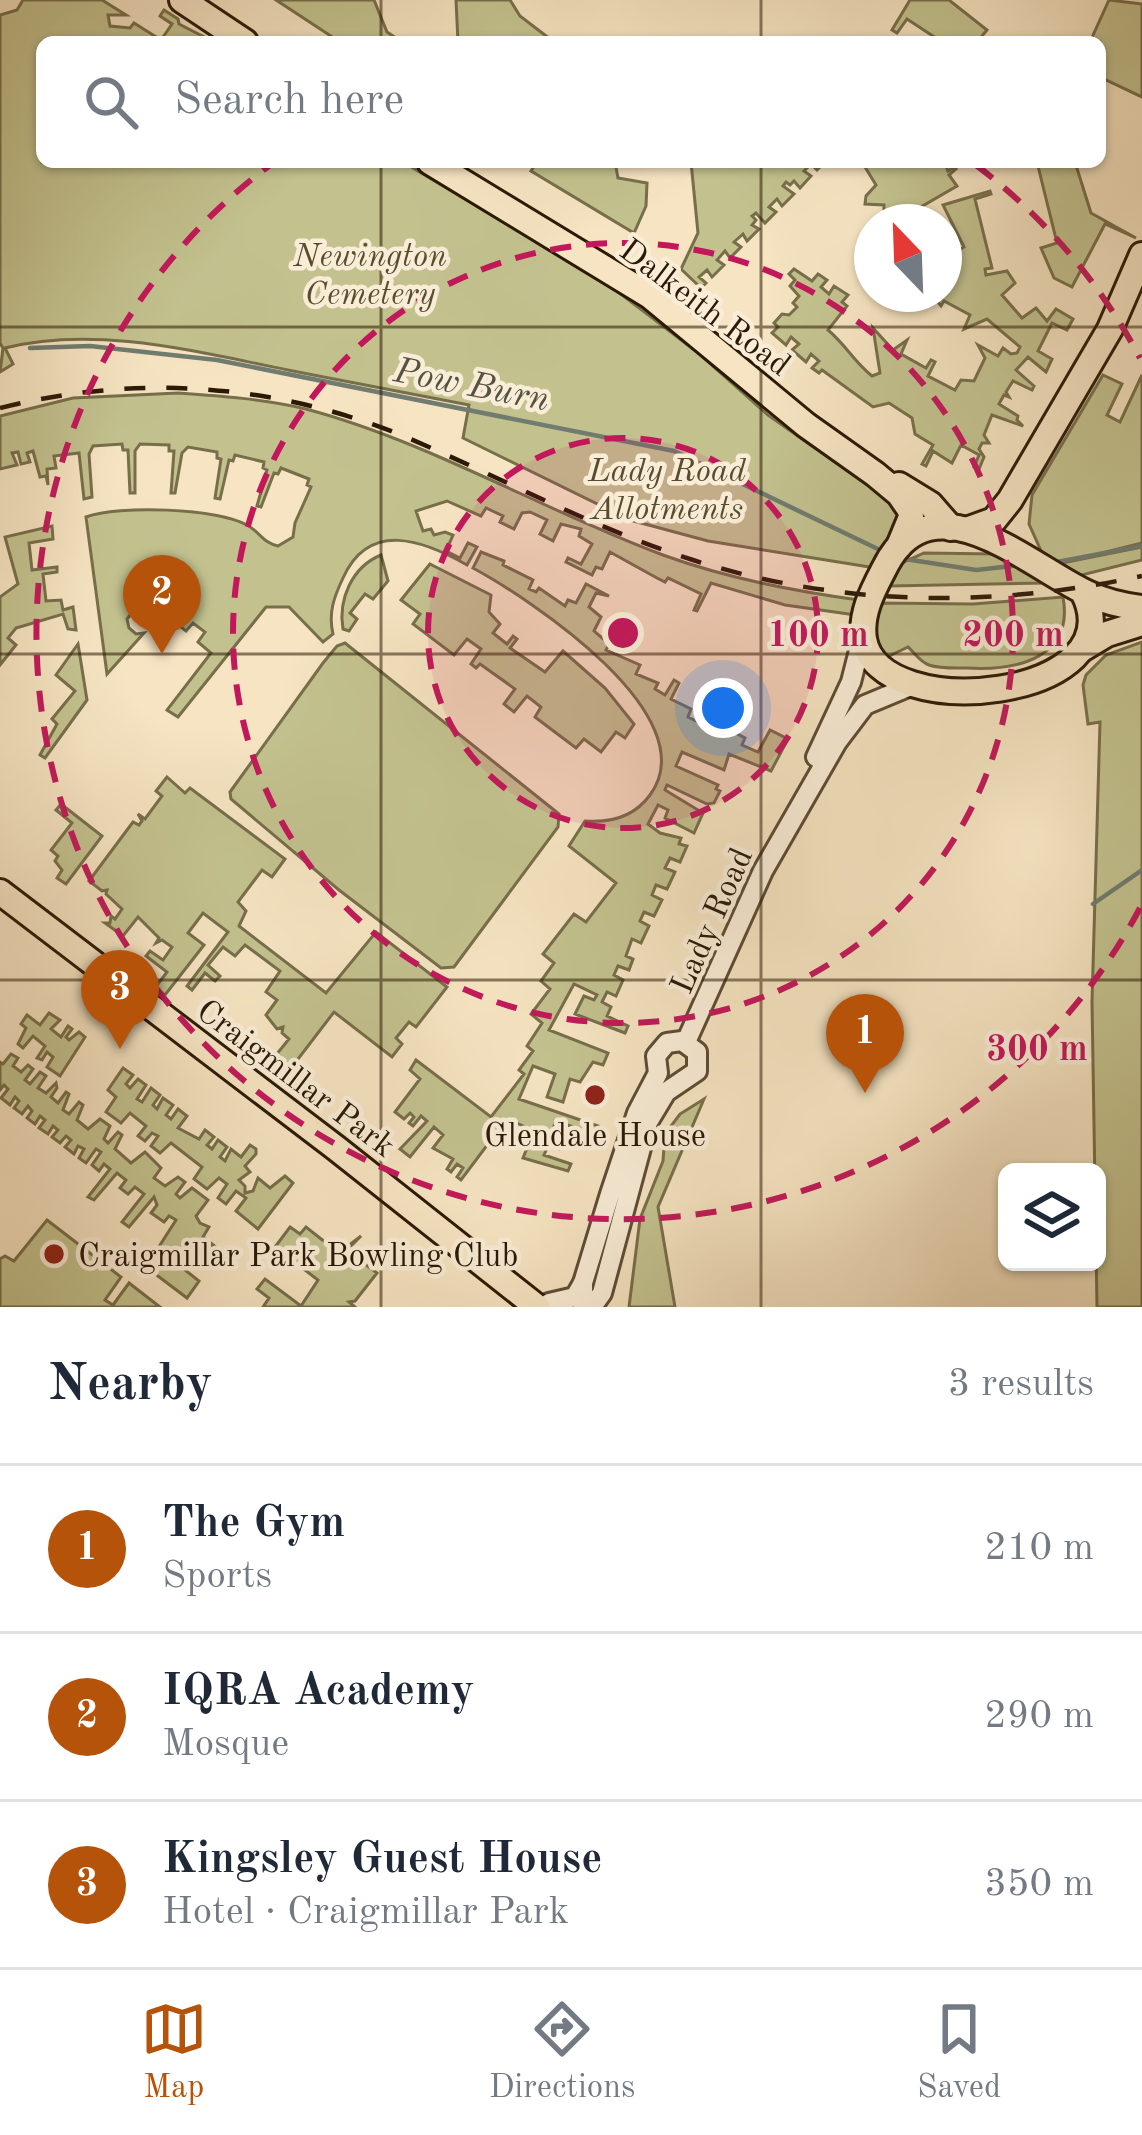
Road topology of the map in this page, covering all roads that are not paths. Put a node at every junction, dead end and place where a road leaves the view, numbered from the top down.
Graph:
1 (182, 0) edge
2 (236, 36) edge
3 (440, 168) edge
4 (1142, 254) edge
5 (875, 474) junction
6 (1010, 500) junction
7 (960, 529) junction
8 (899, 546) junction
9 (1014, 549) junction
10 (1083, 592) junction
11 (1142, 608) edge
12 (1142, 623) edge
13 (863, 635) junction
14 (1082, 649) junction
15 (914, 686) junction
16 (789, 822) junction
17 (0, 892) edge
18 (686, 1042) junction
19 (667, 1078) junction
20 (583, 1283) junction
21 (599, 1302) edge
22 (548, 1306) edge
23 (583, 1307) edge

1 - 2 main road
3 - 5 main road, Dalkeith Road
4 - 6 main road
5 - 7 main road, Dalkeith Road
5 - 8 main road, Dalkeith Road
6 - 7 main road
6 - 9 main road
7 - 8 main road
7 - 9 main road
8 - 13 main road
9 - 10 main road
10 - 11 main road
10 - 14 main road
12 - 14 main road
13 - 15 main road
13 - 16 street, Lady Road
14 - 15 main road
15 - 16 street, Lady Road
16 - 18 street, Lady Road
17 - 22 main road, Craigmillar Park
18 - 19 street, Lady Road
18 - 19 street, Lady Road
19 - 20 street, Lady Road
19 - 21 street, Lady Road
20 - 22 street
20 - 23 street, Lady Road

